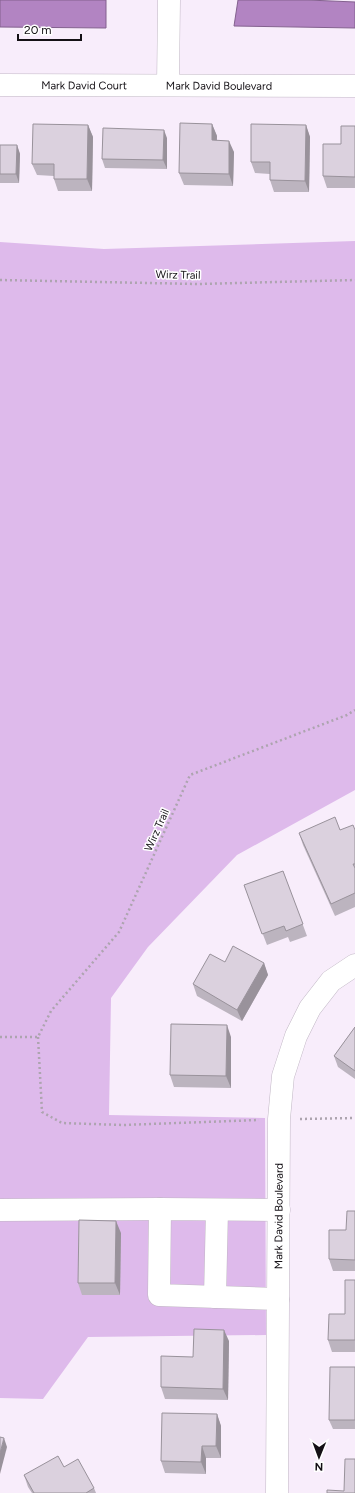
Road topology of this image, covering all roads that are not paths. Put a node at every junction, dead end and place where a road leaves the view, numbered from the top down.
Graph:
1 (170, 0) edge
2 (0, 85) edge
3 (168, 85) junction
4 (355, 86) edge
5 (355, 965) edge
6 (160, 1209) junction
7 (0, 1210) edge
8 (217, 1210) junction
9 (279, 1210) junction
10 (215, 1297) junction
11 (278, 1299) junction
12 (277, 1493) edge

1 - 3 street, Mark David Boulevard
2 - 3 street, Mark David Court
3 - 4 street, Mark David Boulevard
5 - 9 street, Mark David Boulevard
6 - 7 street
6 - 8 street
6 - 10 street
8 - 9 street
8 - 10 street
9 - 11 street, Mark David Boulevard
10 - 11 street
11 - 12 street, Mark David Boulevard

